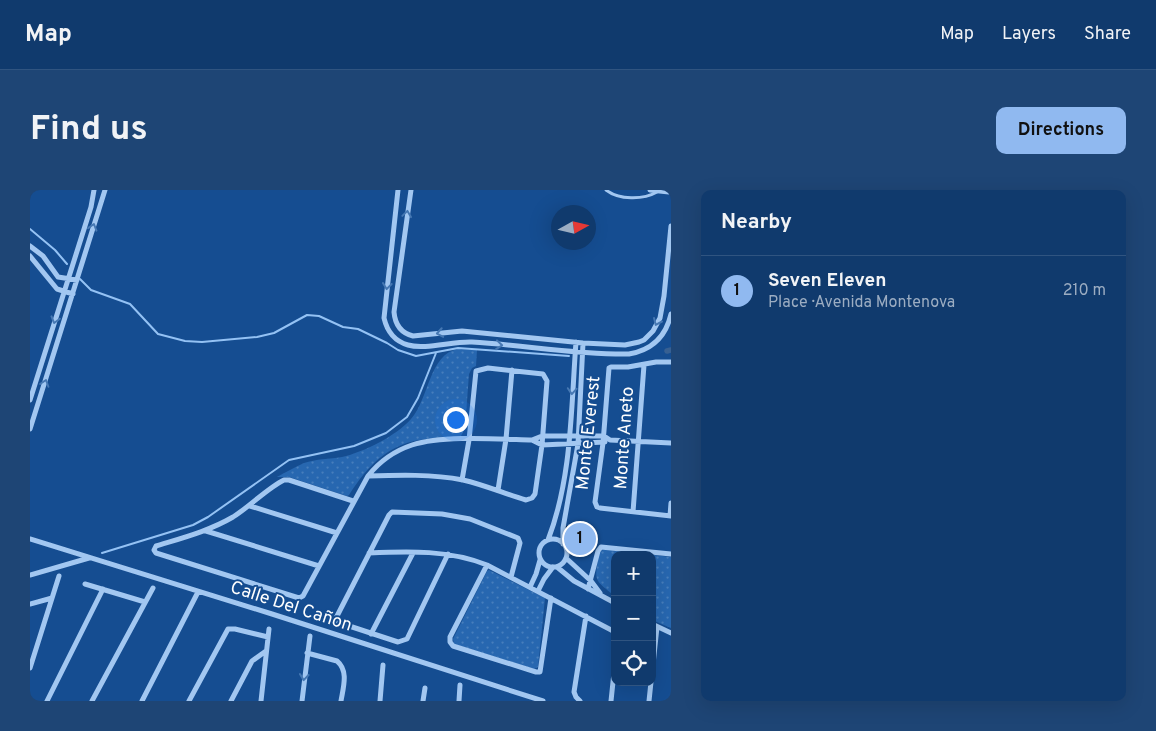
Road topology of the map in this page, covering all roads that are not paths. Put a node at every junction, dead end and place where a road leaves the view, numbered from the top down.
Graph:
1 (94, 190) edge
2 (105, 190) edge
3 (398, 190) edge
4 (411, 190) edge
5 (606, 190) edge
6 (650, 190) edge
7 (659, 191) edge
8 (669, 192) edge
9 (671, 226) edge
10 (30, 246) edge
11 (30, 256) edge
12 (50, 266) junction
13 (42, 270) junction
14 (68, 278) junction
15 (77, 280) junction
16 (64, 290) junction
17 (73, 294) junction
18 (671, 314) edge
19 (576, 342) junction
20 (584, 343) junction
21 (575, 351) junction
22 (583, 352) junction
23 (671, 362) edge
24 (644, 365) junction
25 (512, 370) junction
26 (30, 400) edge
27 (30, 429) edge
28 (542, 436) junction
29 (569, 436) junction
30 (578, 436) junction
31 (604, 436) junction
32 (469, 440) junction
33 (506, 440) junction
34 (532, 440) junction
35 (610, 440) junction
36 (639, 441) junction
37 (603, 443) junction
38 (671, 443) edge
39 (542, 444) junction
40 (568, 444) junction
41 (578, 444) junction
42 (368, 476) junction
43 (462, 480) junction
44 (498, 490) junction
45 (353, 501) junction
46 (671, 504) edge
47 (250, 506) junction
48 (633, 512) junction
49 (670, 516) edge
50 (206, 530) junction
51 (336, 533) junction
52 (30, 539) edge
53 (548, 540) junction
54 (563, 544) junction
55 (413, 552) junction
56 (369, 553) junction
57 (448, 554) junction
58 (671, 554) edge
59 (89, 558) junction
60 (566, 558) junction
61 (540, 560) junction
62 (487, 565) junction
63 (319, 566) junction
64 (555, 567) junction
65 (30, 575) edge
66 (59, 576) dead end
67 (511, 577) junction
68 (591, 581) junction
69 (85, 584) dead end
70 (530, 587) junction
71 (153, 588) dead end
72 (103, 589) junction
73 (588, 589) junction
74 (538, 591) junction
75 (198, 592) junction
76 (602, 596) junction
77 (52, 598) junction
78 (551, 598) junction
79 (611, 601) edge
80 (145, 602) junction
81 (30, 604) edge
82 (586, 616) junction
83 (656, 626) edge
84 (269, 629) dead end
85 (611, 630) edge
86 (671, 633) edge
87 (371, 634) junction
88 (310, 636) dead end
89 (268, 637) junction
90 (266, 651) junction
91 (307, 653) junction
92 (383, 665) dead end
93 (30, 668) edge
94 (460, 685) dead end
95 (613, 686) edge
96 (651, 686) edge
97 (425, 688) dead end
98 (578, 699) edge
99 (47, 701) edge
100 (92, 701) edge
101 (142, 701) edge
102 (189, 701) edge
103 (231, 701) edge
104 (261, 701) edge
105 (302, 701) edge
106 (341, 701) edge
107 (380, 701) edge
108 (423, 701) edge
109 (459, 701) edge
110 (543, 701) edge
111 (611, 701) edge
112 (649, 701) edge

1 - 14 street
15 -> 2 street
3 -> 21 street
19 -> 4 street
5 - 7 lane
6 - 7 street
7 - 8 street
9 -> 20 street
10 - 12 street
11 - 13 street
12 - 13 street
12 - 14 street
13 - 16 street
14 - 15 street
14 - 16 street
15 - 17 street
16 - 17 street
16 -> 26 street
27 -> 17 street
18 - 22 street
19 - 20 street
19 - 21 street
20 - 22 street
21 - 22 street
21 -> 29 street
22 - 30 street
23 - 24 street
24 - 31 street, Monte Everest
24 - 36 street, Monte Aneto
25 - 28 street
25 - 32 street
25 - 33 street
28 - 29 street
28 - 34 street
28 - 39 street
29 - 30 street
29 - 40 street
30 - 31 street
30 - 41 street
31 - 35 street
31 - 37 street, Monte Everest
32 - 33 street
32 - 42 street
32 - 43 street
33 - 34 street
33 - 44 street
34 - 39 street
35 - 36 street
35 - 37 street
36 - 38 street
36 - 48 street, Monte Aneto
37 - 41 street
37 - 48 street, Monte Everest
39 - 40 street
39 - 44 street
40 - 41 street
40 - 53 street
41 - 54 street
42 - 43 street
42 - 45 street
43 - 44 street
45 - 47 street
45 - 51 street
46 - 49 street
47 - 50 street
47 - 51 street
48 - 49 street
50 - 63 street
50 - 63 street
51 - 63 street
52 - 59 street, Calle Del Cañon
53 - 54 street
53 - 61 street
54 - 60 street
55 - 56 street
55 - 57 street
55 - 87 street
56 - 67 street
56 - 87 street
57 - 62 street
57 - 87 street
58 - 68 street
59 - 65 street
59 - 75 street, Calle Del Cañon
60 - 64 street
60 - 68 street
61 - 64 street
61 - 70 street
62 - 67 street
62 - 78 street
64 - 73 street
64 - 74 street
66 - 77 street
67 - 70 street
68 - 73 street
68 - 76 street
69 - 72 street
70 - 74 street
71 - 80 street
72 - 80 street
72 - 99 street
73 - 76 street
74 - 78 street
75 - 101 street
75 - 110 street, Calle Del Cañon
76 - 79 street
77 - 81 street
77 - 93 street
78 - 82 street
80 - 100 street
82 - 85 street
82 - 98 street
83 - 86 street
84 - 89 street
88 - 91 street
89 - 90 street
89 - 102 street
90 - 103 street
90 - 104 street
91 -> 105 street
91 - 106 street
92 - 107 street
94 - 109 street
95 - 111 street
96 - 112 street
97 - 108 street

